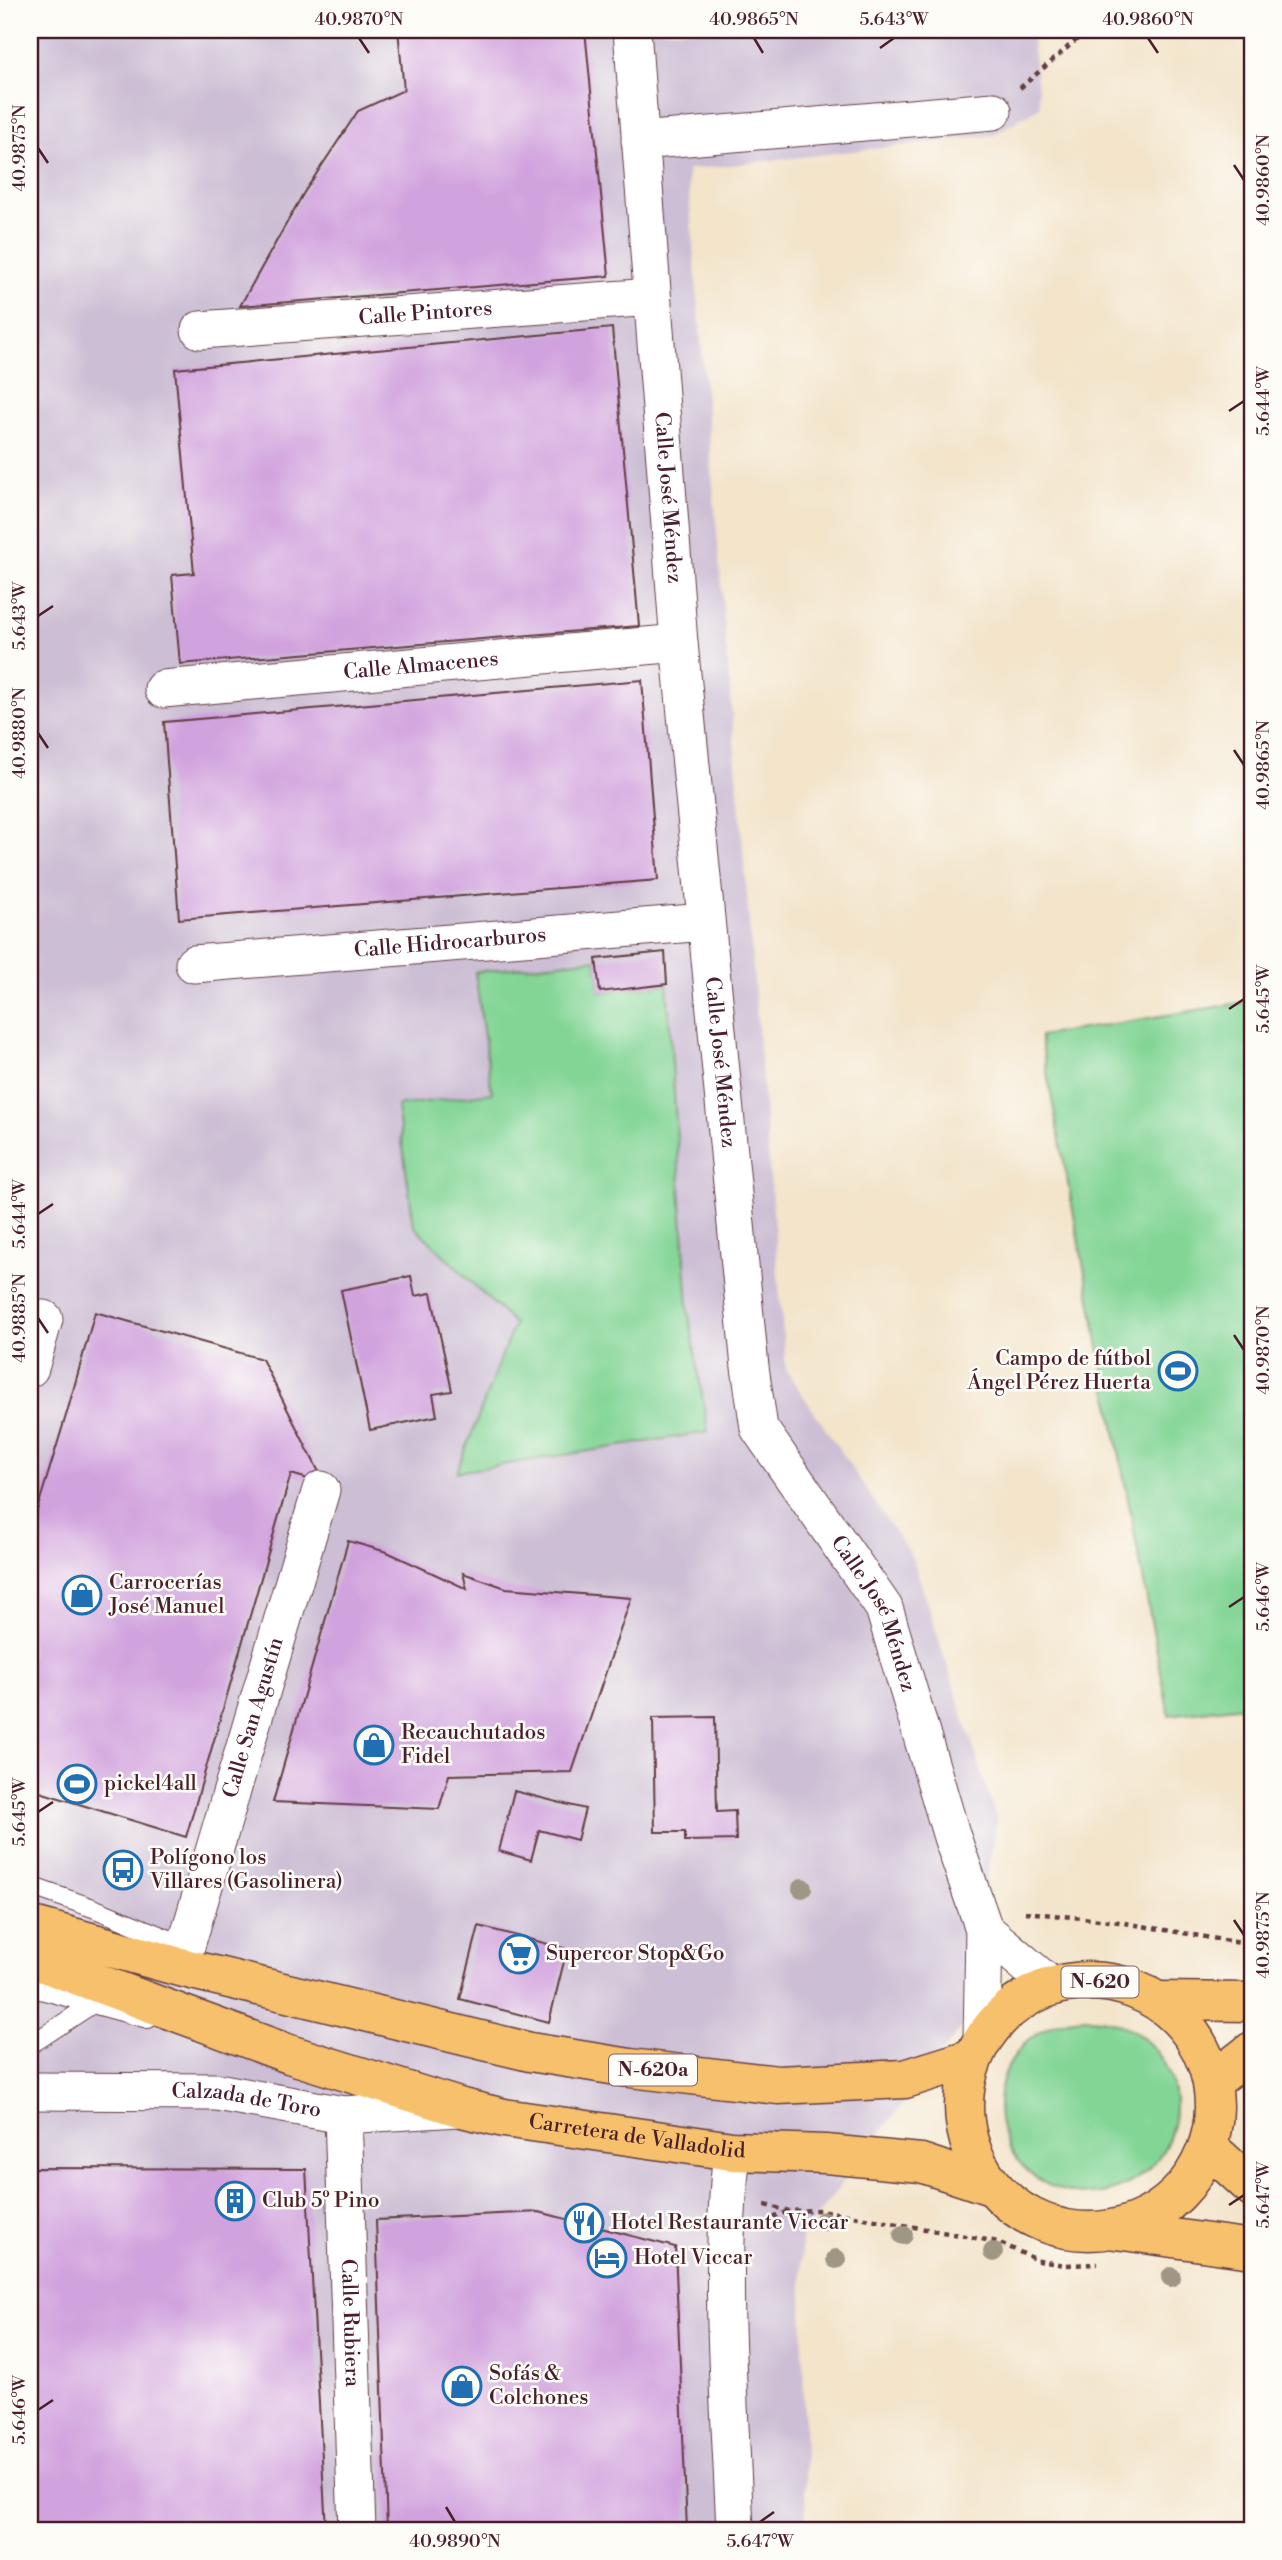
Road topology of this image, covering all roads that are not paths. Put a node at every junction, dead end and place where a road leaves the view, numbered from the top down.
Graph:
1 (632, 30) edge
2 (993, 111) road end
3 (640, 141) junction
4 (652, 297) junction
5 (200, 330) dead end
6 (679, 643) junction
7 (163, 689) dead end
8 (705, 922) junction
9 (194, 964) dead end
10 (44, 1319) dead end
11 (30, 1368) edge
12 (321, 1490) dead end
13 (30, 1886) edge
14 (983, 1924) junction
15 (30, 1926) edge
16 (186, 1946) junction
17 (30, 1958) edge
18 (1051, 1986) junction
19 (30, 1987) edge
20 (1158, 2001) junction
21 (1252, 2002) edge
22 (90, 2005) junction
23 (338, 2006) junction
24 (30, 2045) edge
25 (977, 2049) junction
26 (1252, 2051) edge
27 (289, 2054) junction
28 (1212, 2082) junction
29 (30, 2091) edge
30 (462, 2108) junction
31 (343, 2115) junction
32 (1208, 2147) junction
33 (732, 2151) junction
34 (991, 2186) junction
35 (1252, 2187) edge
36 (1107, 2247) junction
37 (1252, 2249) edge
38 (357, 2530) edge
39 (735, 2530) edge

1 - 3 street, Calle José Méndez
2 - 3 street
3 - 4 street, Calle José Méndez
4 - 5 street, Calle Pintores
4 - 6 street, Calle José Méndez
6 - 7 street, Calle Almacenes
6 - 8 street, Calle José Méndez
8 - 9 street, Calle Hidrocarburos
8 - 14 street, Calle José Méndez
10 - 11 street
12 - 16 street, Calle San Agustín
13 - 16 lane
14 - 18 street, Calle José Méndez
14 - 25 street, Calle José Méndez
15 - 23 main road, N-620a
16 - 23 lane
17 - 27 main road, Carretera de Valladolid
18 - 20 main road, N-620
18 - 25 main road, N-620
19 - 22 lane, Carretera de Valladolid
20 - 21 main road
20 - 28 main road, N-620
22 - 24 lane
22 - 27 lane, Carretera de Valladolid
23 - 25 main road, N-620a
25 - 34 main road, N-620
26 - 28 main road
27 - 30 main road, Carretera de Valladolid
28 - 32 main road, N-620
29 - 31 street, Calzada de Toro
30 - 31 street, Calzada de Toro
30 - 33 main road, Carretera de Valladolid
31 - 38 street, Calle Rubiera
32 - 35 main road
32 - 36 main road, N-620
33 - 34 main road, Carretera de Valladolid
33 - 39 street
34 - 36 main road, N-620
36 - 37 main road, N-620

